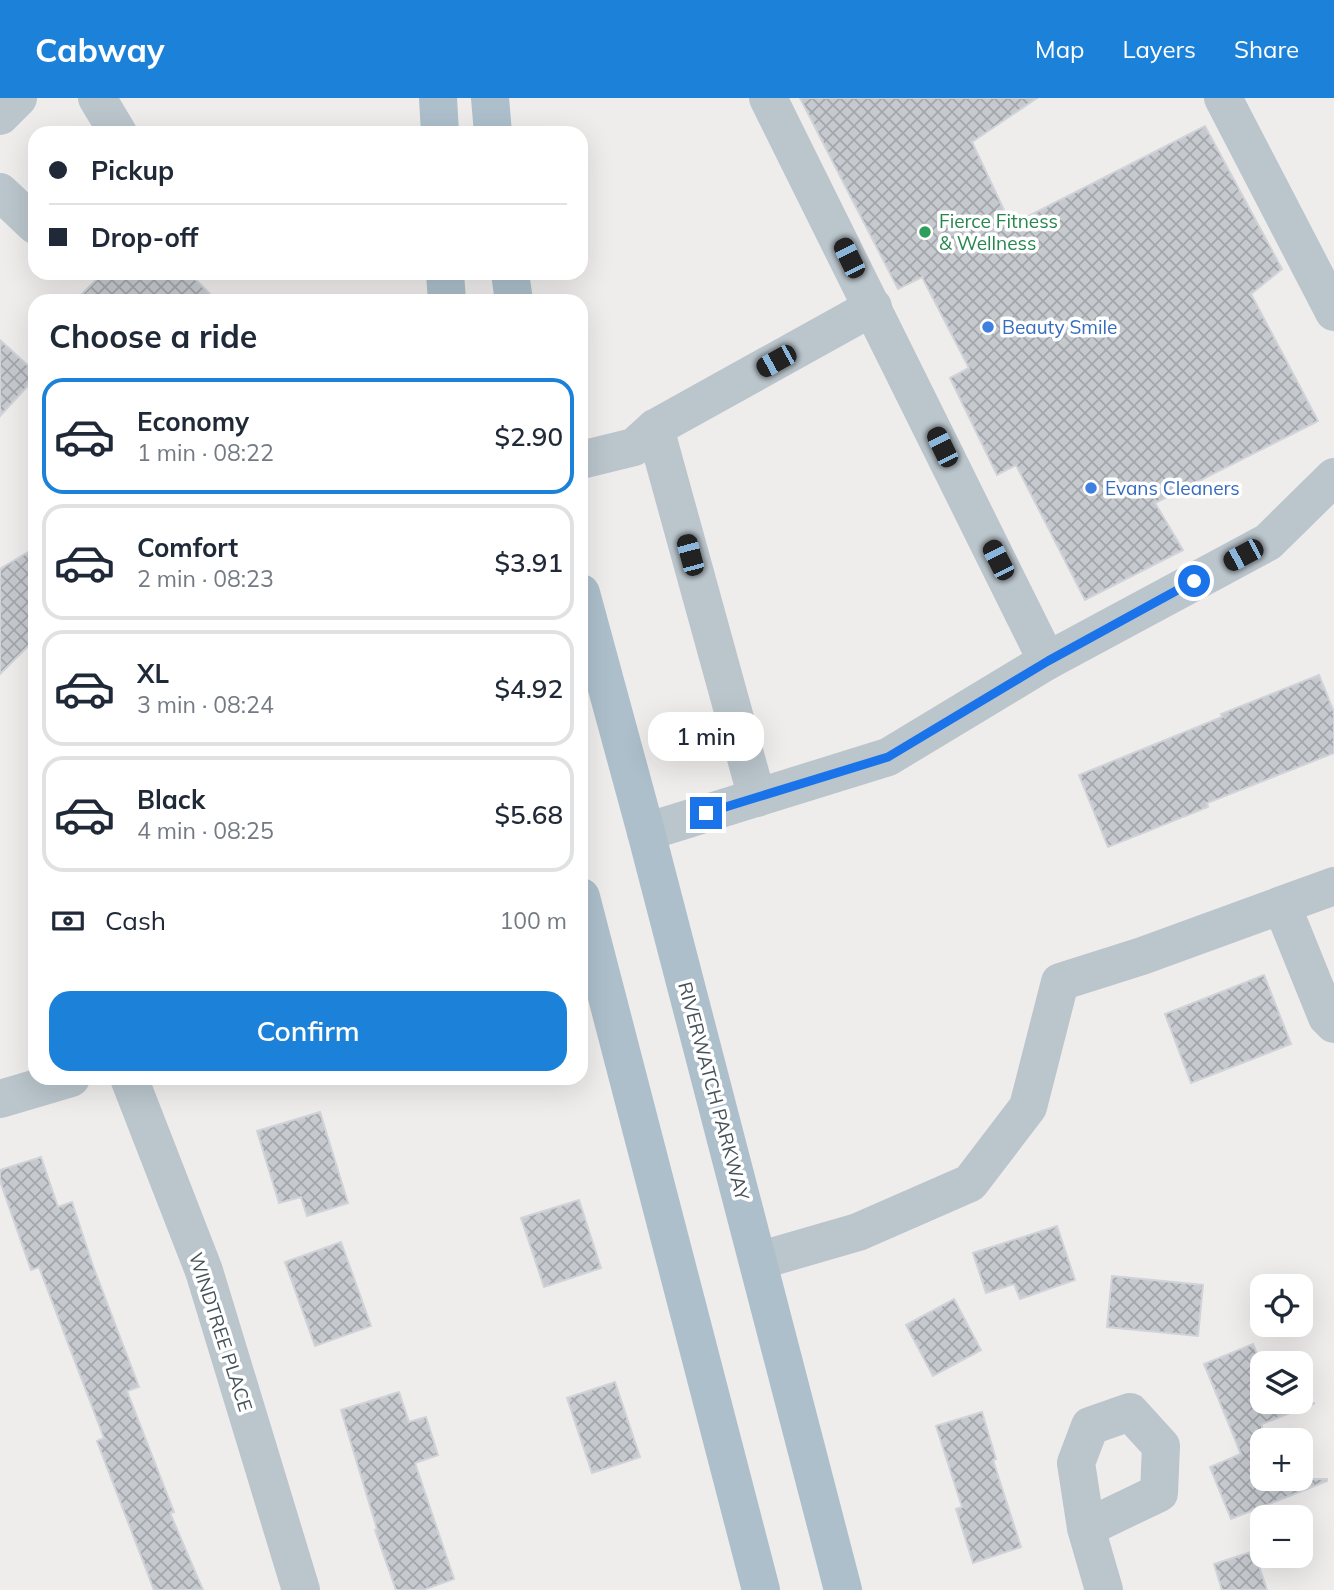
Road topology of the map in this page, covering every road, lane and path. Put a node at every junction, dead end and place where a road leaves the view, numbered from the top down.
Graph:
1 (18, 98) edge
2 (97, 98) edge
3 (438, 98) edge
4 (490, 98) edge
5 (768, 98) edge
6 (1223, 98) edge
7 (0, 116) edge
8 (114, 126) edge
9 (440, 126) edge
10 (492, 126) edge
11 (0, 192) edge
12 (28, 218) edge
13 (873, 307) junction
14 (1334, 312) edge
15 (655, 428) junction
16 (588, 458) edge
17 (1334, 477) edge
18 (588, 619) edge
19 (1048, 661) junction
20 (757, 798) junction
21 (646, 832) junction
22 (1334, 886) edge
23 (1282, 905) junction
24 (588, 924) edge
25 (1334, 1024) edge
26 (46, 1085) edge
27 (132, 1085) edge
28 (0, 1098) edge
29 (758, 1261) junction
30 (1086, 1528) dead end
31 (301, 1590) edge
32 (761, 1590) edge
33 (843, 1590) edge
34 (1104, 1590) edge

1 - 7 street
2 - 8 street
3 - 9 main road
4 - 10 main road
5 - 13 street
6 - 14 street
11 - 12 street
13 - 15 street
13 - 19 street
15 - 16 street
15 - 20 street
17 - 19 street
18 - 21 main road, RIVERWATCH PARKWAY
19 - 20 street
20 - 21 street
21 - 29 main road, RIVERWATCH PARKWAY
22 - 23 street
23 - 25 street
23 - 29 street
24 - 32 main road
26 - 28 street
27 - 31 street, WINDTREE PLACE
29 - 33 main road, RIVERWATCH PARKWAY
30 - 34 street

